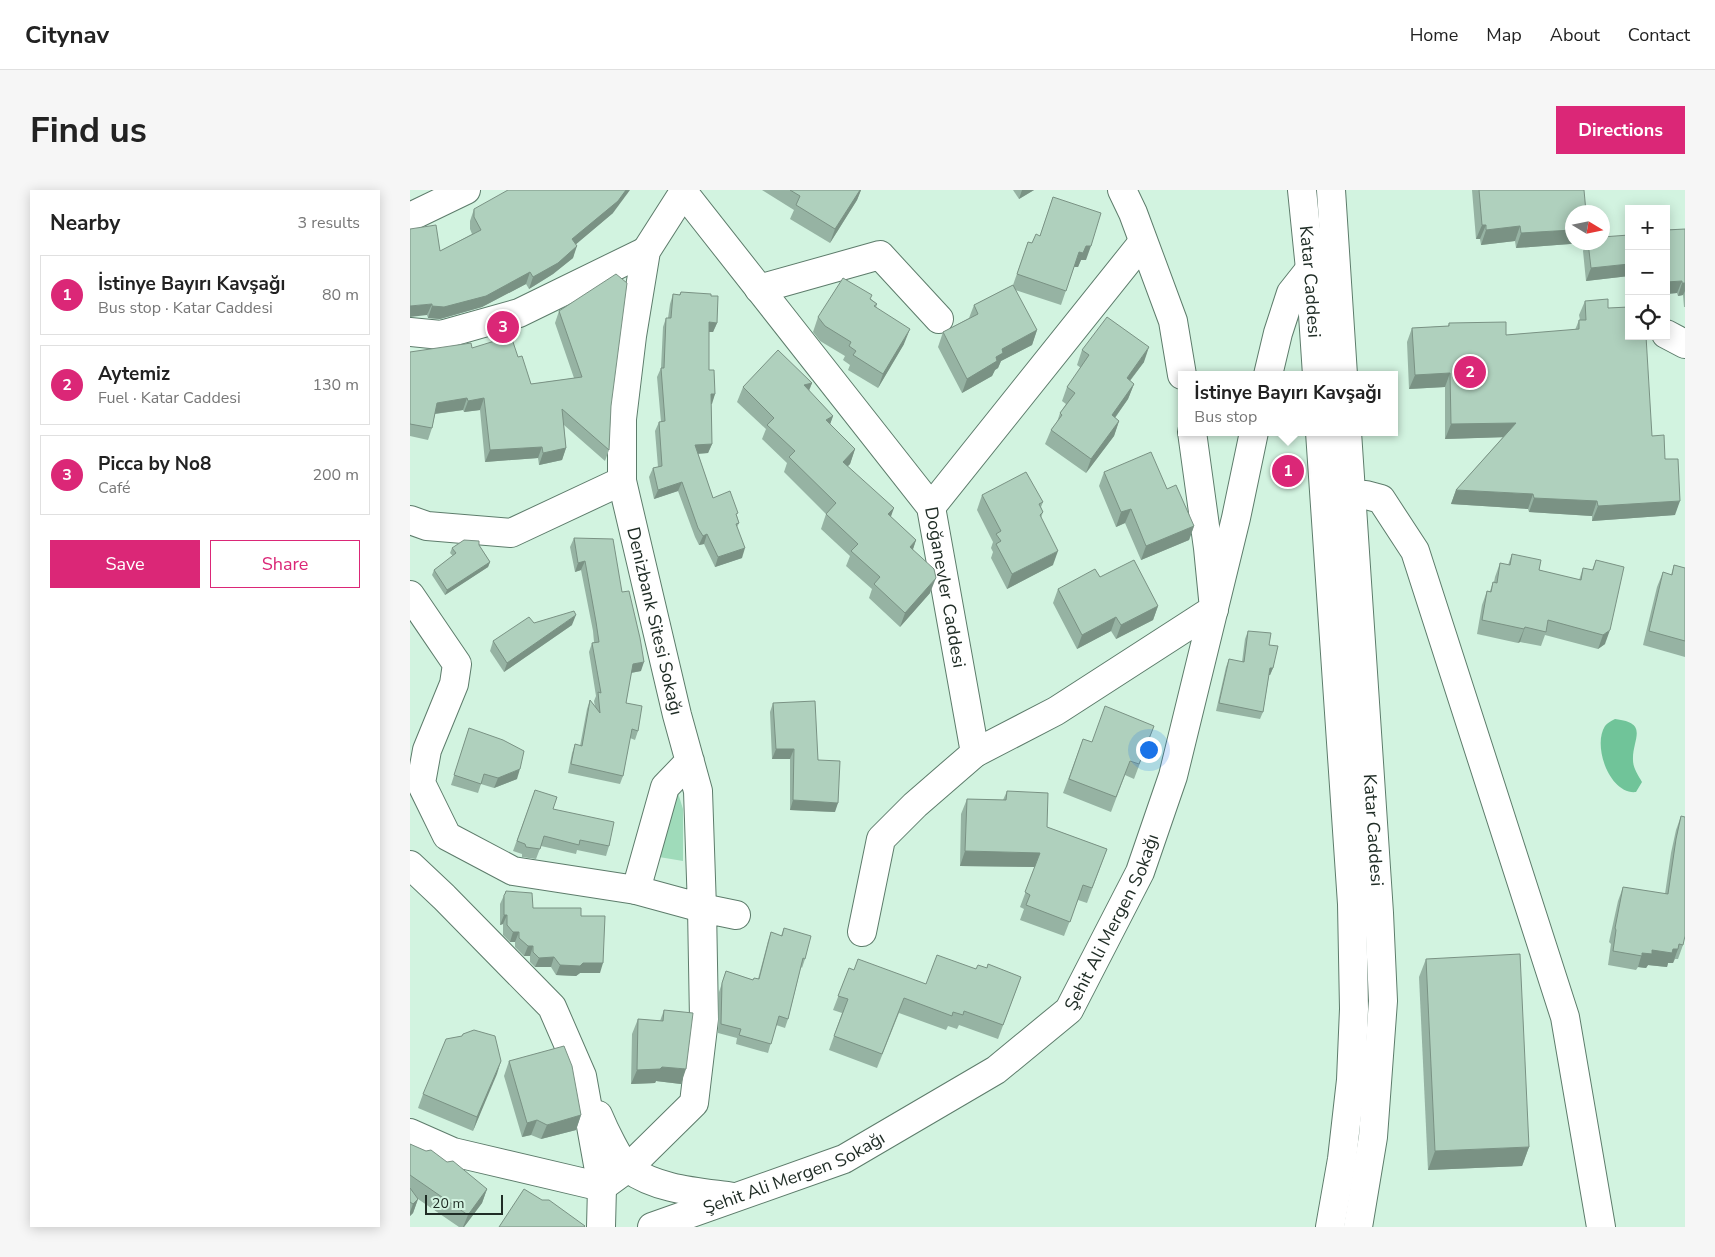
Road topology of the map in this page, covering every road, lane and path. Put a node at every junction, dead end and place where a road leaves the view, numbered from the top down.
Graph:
1 (466, 190) edge
2 (1122, 190) edge
3 (1302, 190) edge
4 (1331, 190) edge
5 (684, 192) edge
6 (410, 217) edge
7 (1143, 242) junction
8 (646, 251) junction
9 (1310, 269) junction
10 (758, 289) junction
11 (939, 319) dead end
12 (410, 332) edge
13 (1670, 336) edge
14 (1685, 344) edge
15 (1181, 371) edge
16 (1269, 371) edge
17 (1317, 371) edge
18 (1344, 371) edge
19 (1193, 436) edge
20 (1253, 436) edge
21 (1320, 436) edge
22 (1347, 436) edge
23 (622, 481) junction
24 (1352, 496) junction
25 (1325, 498) junction
26 (931, 507) junction
27 (410, 520) edge
28 (410, 595) edge
29 (1214, 609) junction
30 (976, 753) junction
31 (690, 761) junction
32 (410, 865) edge
33 (636, 890) junction
34 (702, 908) junction
35 (736, 915) dead end
36 (862, 932) dead end
37 (582, 1076) junction
38 (410, 1133) edge
39 (628, 1168) junction
40 (602, 1187) junction
41 (736, 1198) junction
42 (600, 1227) edge
43 (652, 1227) edge
44 (705, 1227) edge
45 (1330, 1227) edge
46 (1358, 1227) edge
47 (1601, 1227) edge

1 - 6 street
2 - 7 street
3 - 9 street, Katar Caddesi
4 - 18 street, Katar Caddesi
5 - 8 street
5 - 10 street, Doğanevler Caddesi
7 - 15 street
7 - 26 street
8 - 12 street
8 - 23 street, Denizbank Sitesi Sokağı
9 - 16 street
9 - 17 street, Katar Caddesi
10 - 11 street
10 - 26 street, Doğanevler Caddesi
13 - 14 street
19 - 29 street
20 - 29 street, Şehit Ali Mergen Sokağı
21 - 25 street, Katar Caddesi
22 - 24 street, Katar Caddesi
23 - 27 street
23 - 31 street, Denizbank Sitesi Sokağı
24 - 25 street
24 - 46 street, Katar Caddesi
24 - 47 street
25 - 45 street, Katar Caddesi
26 - 30 street, Doğanevler Caddesi
28 - 33 street
29 - 30 street
29 - 41 street, Şehit Ali Mergen Sokağı
30 - 36 street
31 - 33 street
31 - 34 street, Denizbank Sitesi Sokağı
32 - 37 street
33 - 34 street
34 - 35 street
34 - 39 street, Denizbank Sitesi Sokağı
37 - 39 street
37 - 40 street
38 - 40 street
39 - 40 street, Denizbank Sitesi Sokağı
39 - 41 street
40 - 42 street
41 - 43 street, Şehit Ali Mergen Sokağı
41 - 44 street

